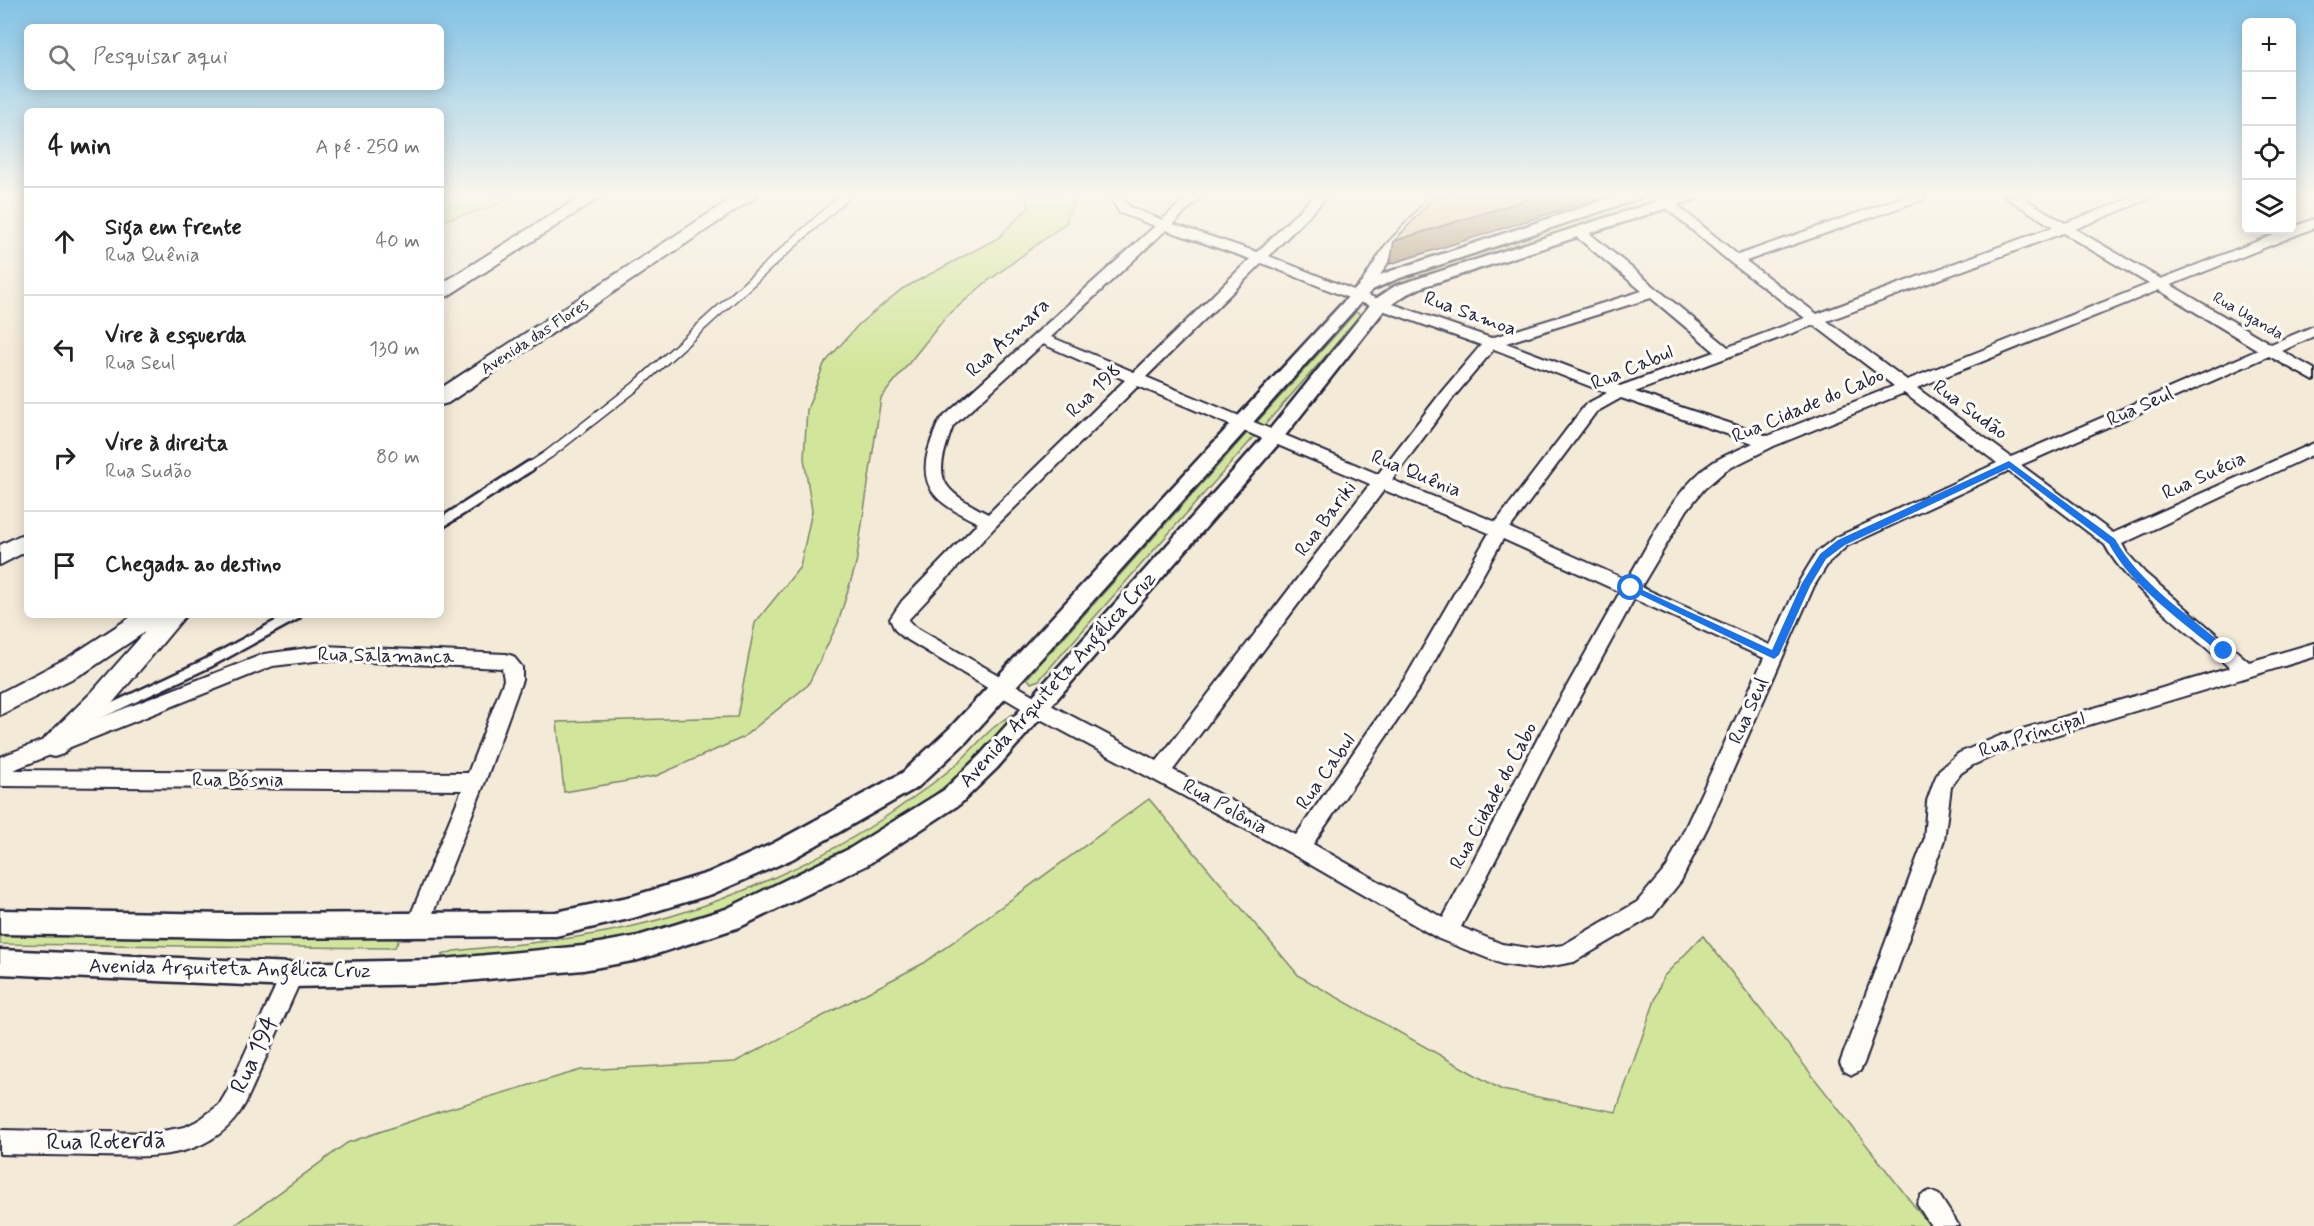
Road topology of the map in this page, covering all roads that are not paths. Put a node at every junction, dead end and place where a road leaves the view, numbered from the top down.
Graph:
1 (502, 253) edge
2 (661, 253) edge
3 (782, 253) edge
4 (1133, 253) edge
5 (1247, 253) edge
6 (1266, 253) edge
7 (1388, 253) edge
8 (1460, 253) edge
9 (1510, 253) edge
10 (1605, 253) edge
11 (1728, 253) edge
12 (1755, 253) edge
13 (1999, 253) edge
14 (2105, 253) edge
15 (2238, 253) edge
16 (1261, 258) junction
17 (1736, 260) junction
18 (2159, 285) junction
19 (444, 290) edge
20 (1652, 293) junction
21 (1367, 296) junction
22 (1816, 321) junction
23 (2314, 331) edge
24 (1040, 338) junction
25 (1491, 343) junction
26 (2272, 351) junction
27 (1726, 353) junction
28 (2314, 376) edge
29 (1136, 380) junction
30 (1905, 388) junction
31 (1620, 392) junction
32 (444, 396) edge
33 (1240, 423) junction
34 (1273, 438) junction
35 (1768, 442) junction
36 (2314, 448) edge
37 (2009, 464) junction
38 (1381, 482) junction
39 (444, 521) edge
40 (990, 522) junction
41 (1499, 530) junction
42 (2112, 541) junction
43 (24, 542) edge
44 (0, 556) edge
45 (1631, 588) junction
46 (148, 618) edge
47 (171, 618) edge
48 (290, 618) edge
49 (899, 619) joint
50 (2314, 650) edge
51 (1774, 655) junction
52 (2245, 670) junction
53 (1002, 686) junction
54 (0, 705) edge
55 (1038, 708) junction
56 (78, 723) junction
57 (54, 746) junction
58 (0, 766) edge
59 (1160, 772) junction
60 (0, 778) edge
61 (475, 782) junction
62 (1299, 847) junction
63 (0, 922) edge
64 (417, 926) junction
65 (1447, 932) junction
66 (1566, 955) joint
67 (0, 962) edge
68 (292, 975) junction
69 (1852, 1063) dead end
70 (208, 1129) joint
71 (0, 1142) edge
72 (1930, 1204) dead end
73 (1946, 1226) edge

1 - 19 main road
2 - 32 main road, Avenida das Flores
3 - 39 lane
4 - 24 street, Rua Asmara
5 - 16 street, Rua Samoa
6 - 16 street, Rua 198
7 - 21 street
8 - 21 street, Avenida Arquiteta Angélica Cruz
9 - 21 street, Avenida Arquiteta Angélica Cruz
10 - 20 street
11 - 17 street, Rua Sudão
12 - 17 street
13 - 22 street, Rua Cabul
14 - 18 street, Rua Uganda
15 - 18 street, Rua Cidade do Cabo
16 - 21 street, Rua Samoa
16 - 29 street, Rua 198
17 - 22 street, Rua Sudão
18 - 26 street, Rua Uganda
18 - 30 street, Rua Cidade do Cabo
20 - 25 street
20 - 27 street
21 - 25 street, Rua Samoa
21 - 33 street, Avenida Arquiteta Angélica Cruz
21 - 34 street, Avenida Arquiteta Angélica Cruz
22 - 27 street, Rua Cabul
22 - 30 street, Rua Sudão
23 - 26 street, Rua Seul
24 - 29 street, Rua Quênia
24 - 40 street, Rua Asmara
25 - 31 street, Rua Samoa
25 - 38 street, Rua Bariki
26 - 28 street, Rua Uganda
26 - 37 street, Rua Seul
27 - 31 street, Rua Cabul
29 - 33 street, Rua Quênia
29 - 40 street, Rua 198
30 - 35 street, Rua Cidade do Cabo
30 - 37 street, Rua Sudão
31 - 35 street, Rua Samoa
31 - 41 street, Rua Cabul
33 - 34 street, Rua Quênia
33 - 53 street, Avenida Arquiteta Angélica Cruz
34 - 38 street, Rua Quênia
34 - 55 street, Avenida Arquiteta Angélica Cruz
35 - 45 street, Rua Cidade do Cabo
36 - 42 street, Rua Suécia
37 - 42 street, Rua Sudão
37 - 51 street, Rua Seul
38 - 41 street, Rua Quênia
38 - 59 street, Rua Bariki
40 - 49 street, Rua 198
41 - 45 street, Rua Quênia
41 - 62 street, Rua Cabul
42 - 52 street, Rua Sudão
43 - 44 main road
45 - 51 street, Rua Quênia
45 - 65 street, Rua Cidade do Cabo
46 - 54 main road
47 - 56 main road
48 - 56 lane
49 - 53 street, Rua Polônia
50 - 52 street, Rua Principal
51 - 66 street, Rua Seul
52 - 69 street, Rua Principal
53 - 55 street, Rua Polônia
53 - 64 street, Avenida Arquiteta Angélica Cruz
55 - 59 street, Rua Polônia
55 - 68 street, Avenida Arquiteta Angélica Cruz
56 - 57 main road
57 - 58 street, Rua Salamanca
57 - 61 street, Rua Salamanca
59 - 62 street, Rua Polônia
60 - 61 street, Rua Bósnia
61 - 64 street, Rua Salamanca
62 - 65 street, Rua Polônia
63 - 64 street, Avenida Arquiteta Angélica Cruz
65 - 66 street, Rua Polônia
67 - 68 street, Avenida Arquiteta Angélica Cruz
68 - 70 street, Rua 194
70 - 71 street, Rua Roterdã
72 - 73 street

